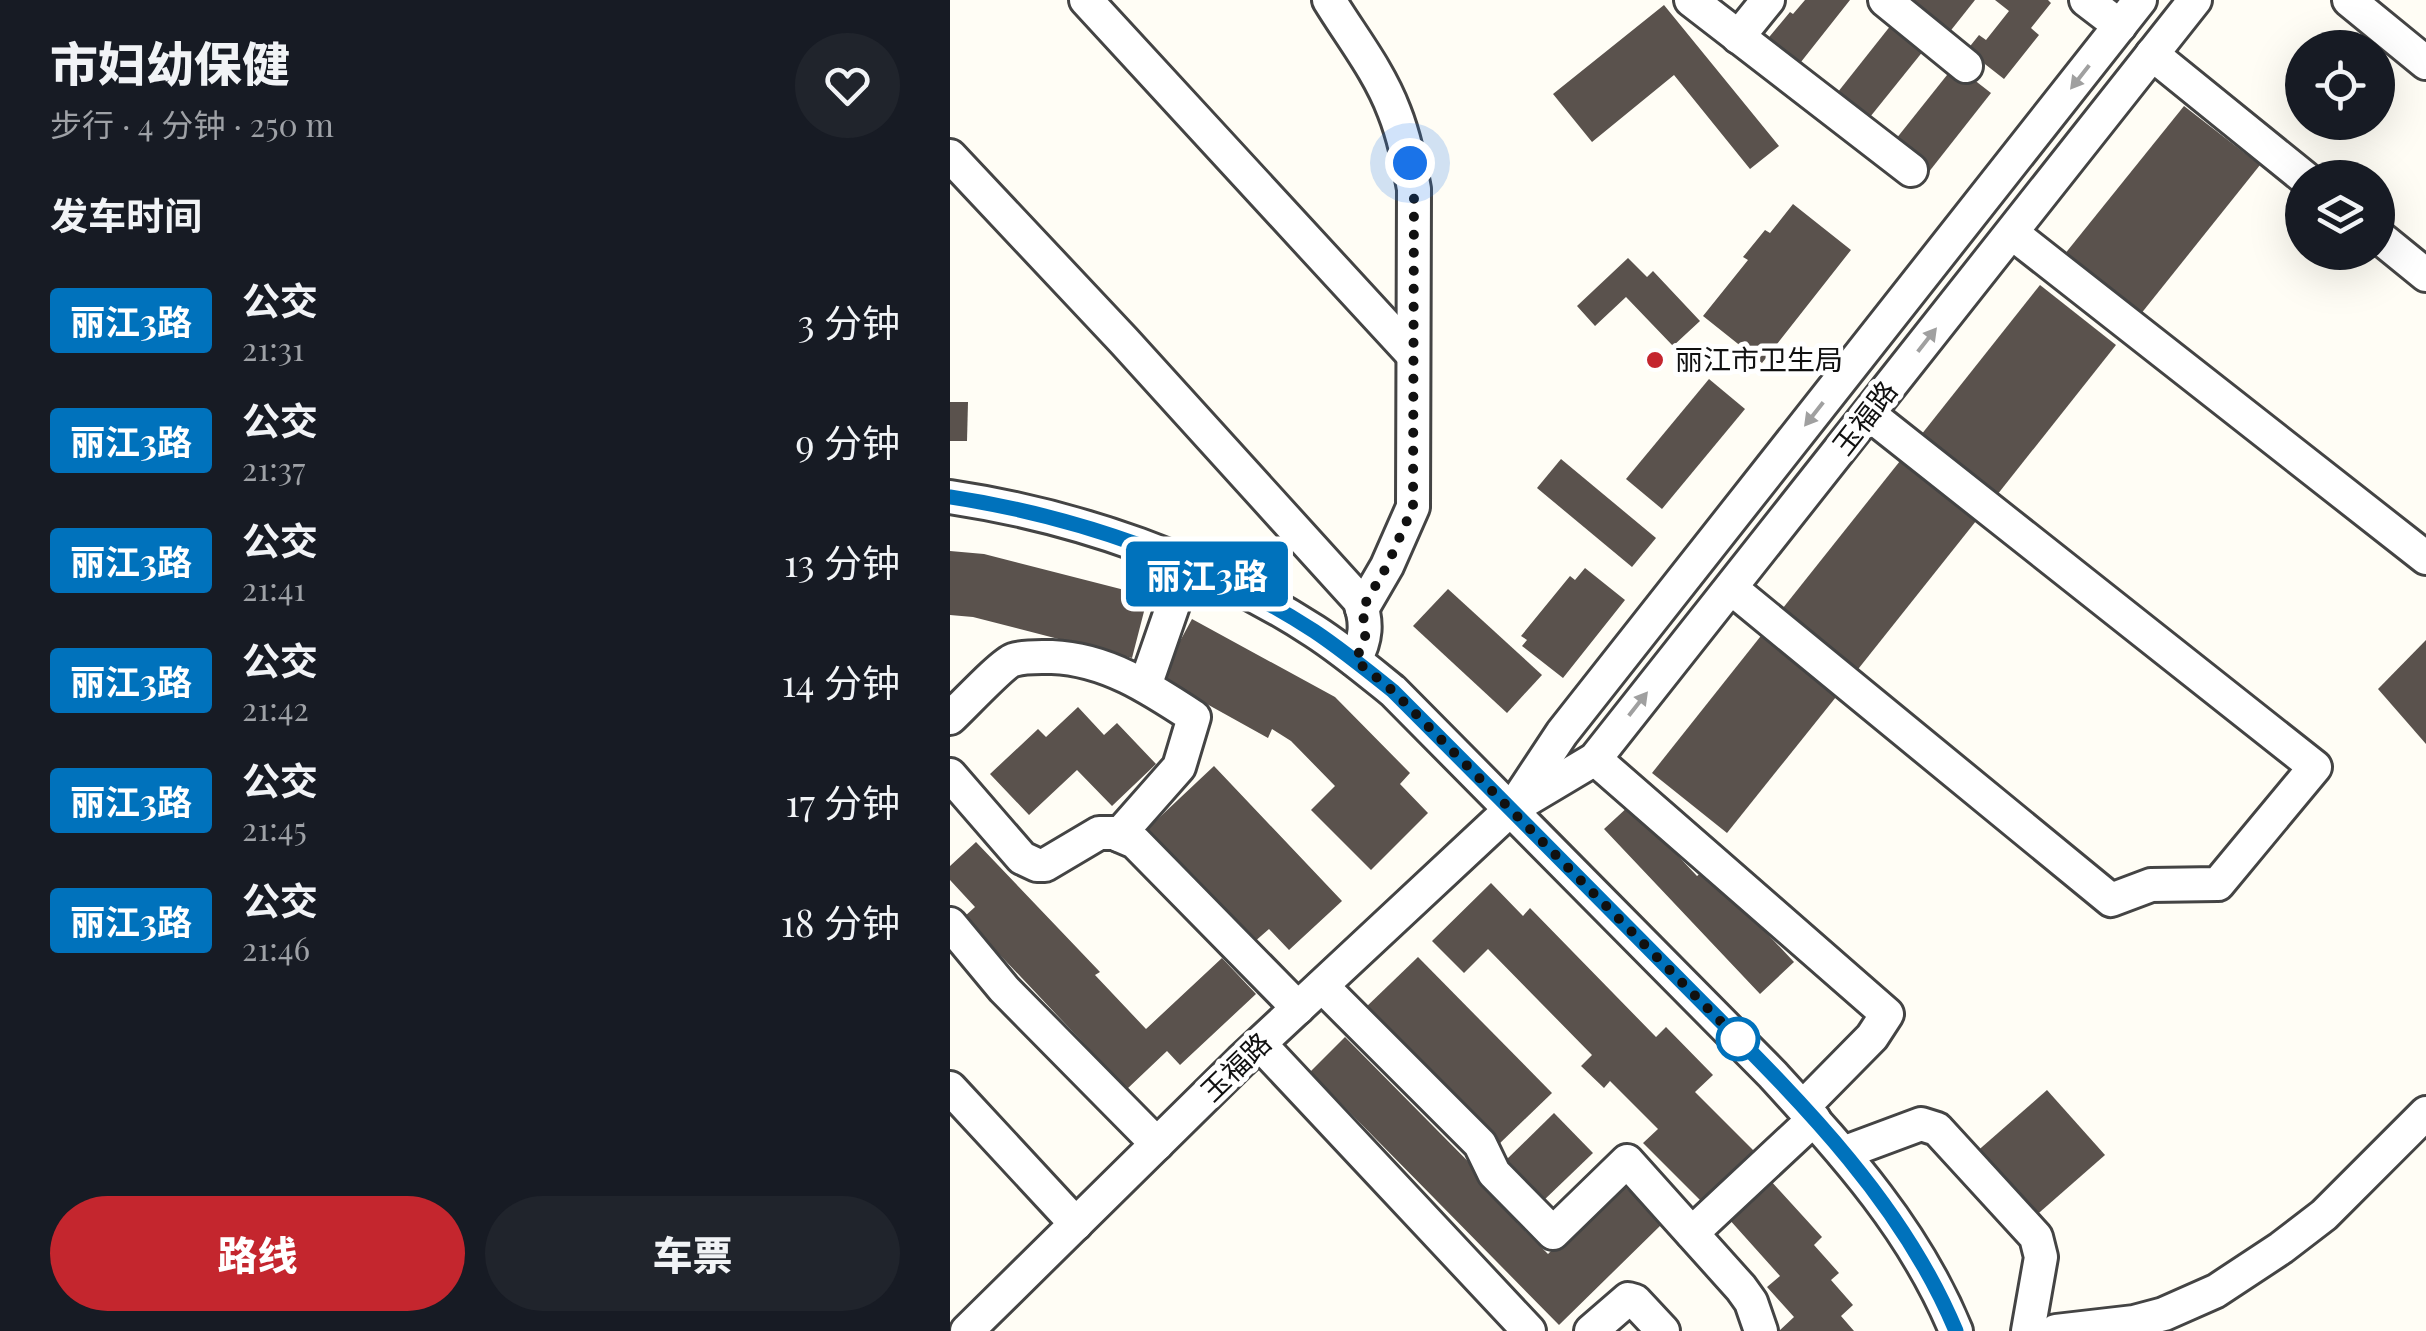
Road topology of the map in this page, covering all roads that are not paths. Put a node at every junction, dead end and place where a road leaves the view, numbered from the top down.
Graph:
1 (1086, 0) edge
2 (1329, 0) edge
3 (1691, 0) edge
4 (1768, 0) edge
5 (1885, 0) edge
6 (2086, 0) edge
7 (2140, 0) edge
8 (2194, 0) edge
9 (2349, 0) edge
10 (2120, 26) junction
11 (1738, 37) junction
12 (2152, 54) junction
13 (2426, 63) edge
14 (1966, 66) dead end
15 (950, 156) edge
16 (2285, 162) edge
17 (1911, 170) dead end
18 (2012, 233) junction
19 (2395, 250) edge
20 (2426, 275) edge
21 (1413, 355) junction
22 (1869, 414) junction
23 (950, 496) edge
24 (2426, 558) edge
25 (1187, 566) junction
26 (1730, 588) junction
27 (1362, 609) junction
28 (1355, 660) junction
29 (1144, 686) junction
30 (950, 718) edge
31 (1595, 759) junction
32 (950, 775) edge
33 (1512, 809) junction
34 (1119, 835) junction
35 (950, 924) edge
36 (1310, 997) junction
37 (1260, 1044) junction
38 (950, 1088) edge
39 (1808, 1113) junction
40 (2426, 1113) edge
41 (1157, 1144) junction
42 (1843, 1153) junction
43 (1076, 1224) junction
44 (1692, 1234) junction
45 (967, 1331) edge
46 (1529, 1331) edge
47 (1590, 1331) edge
48 (1663, 1331) edge
49 (1761, 1331) edge
50 (1956, 1331) edge
51 (2028, 1331) edge
52 (2056, 1331) edge

1 - 21 street
2 - 21 street
3 - 11 street
4 - 11 street
5 - 14 street
6 - 10 street
7 - 10 street, 玉福路
8 - 12 street, 玉福路
9 - 13 street
10 -> 33 street, 玉福路
11 - 17 street
12 - 16 street
12 - 18 street, 玉福路
15 - 27 street
22 -> 18 street, 玉福路
18 - 24 street
19 - 20 street
21 - 27 street
22 - 26 street, 玉福路
22 - 26 street
23 - 25 street
25 - 28 street
25 - 29 street
31 -> 26 street, 玉福路
27 - 28 street
28 - 33 street
29 - 30 street
29 - 34 street
31 - 33 street, 玉福路
31 - 39 street
32 - 34 street
33 - 36 street, 玉福路
33 - 39 street
34 - 36 street
35 - 41 street
36 - 37 street, 玉福路
36 - 44 street
37 - 41 street, 玉福路
37 - 46 street
38 - 43 street
39 - 42 street
39 - 44 street
40 - 52 street
41 - 43 street, 玉福路
42 - 50 street
42 - 51 street
43 - 45 street, 玉福路
44 - 49 street
47 - 48 street

